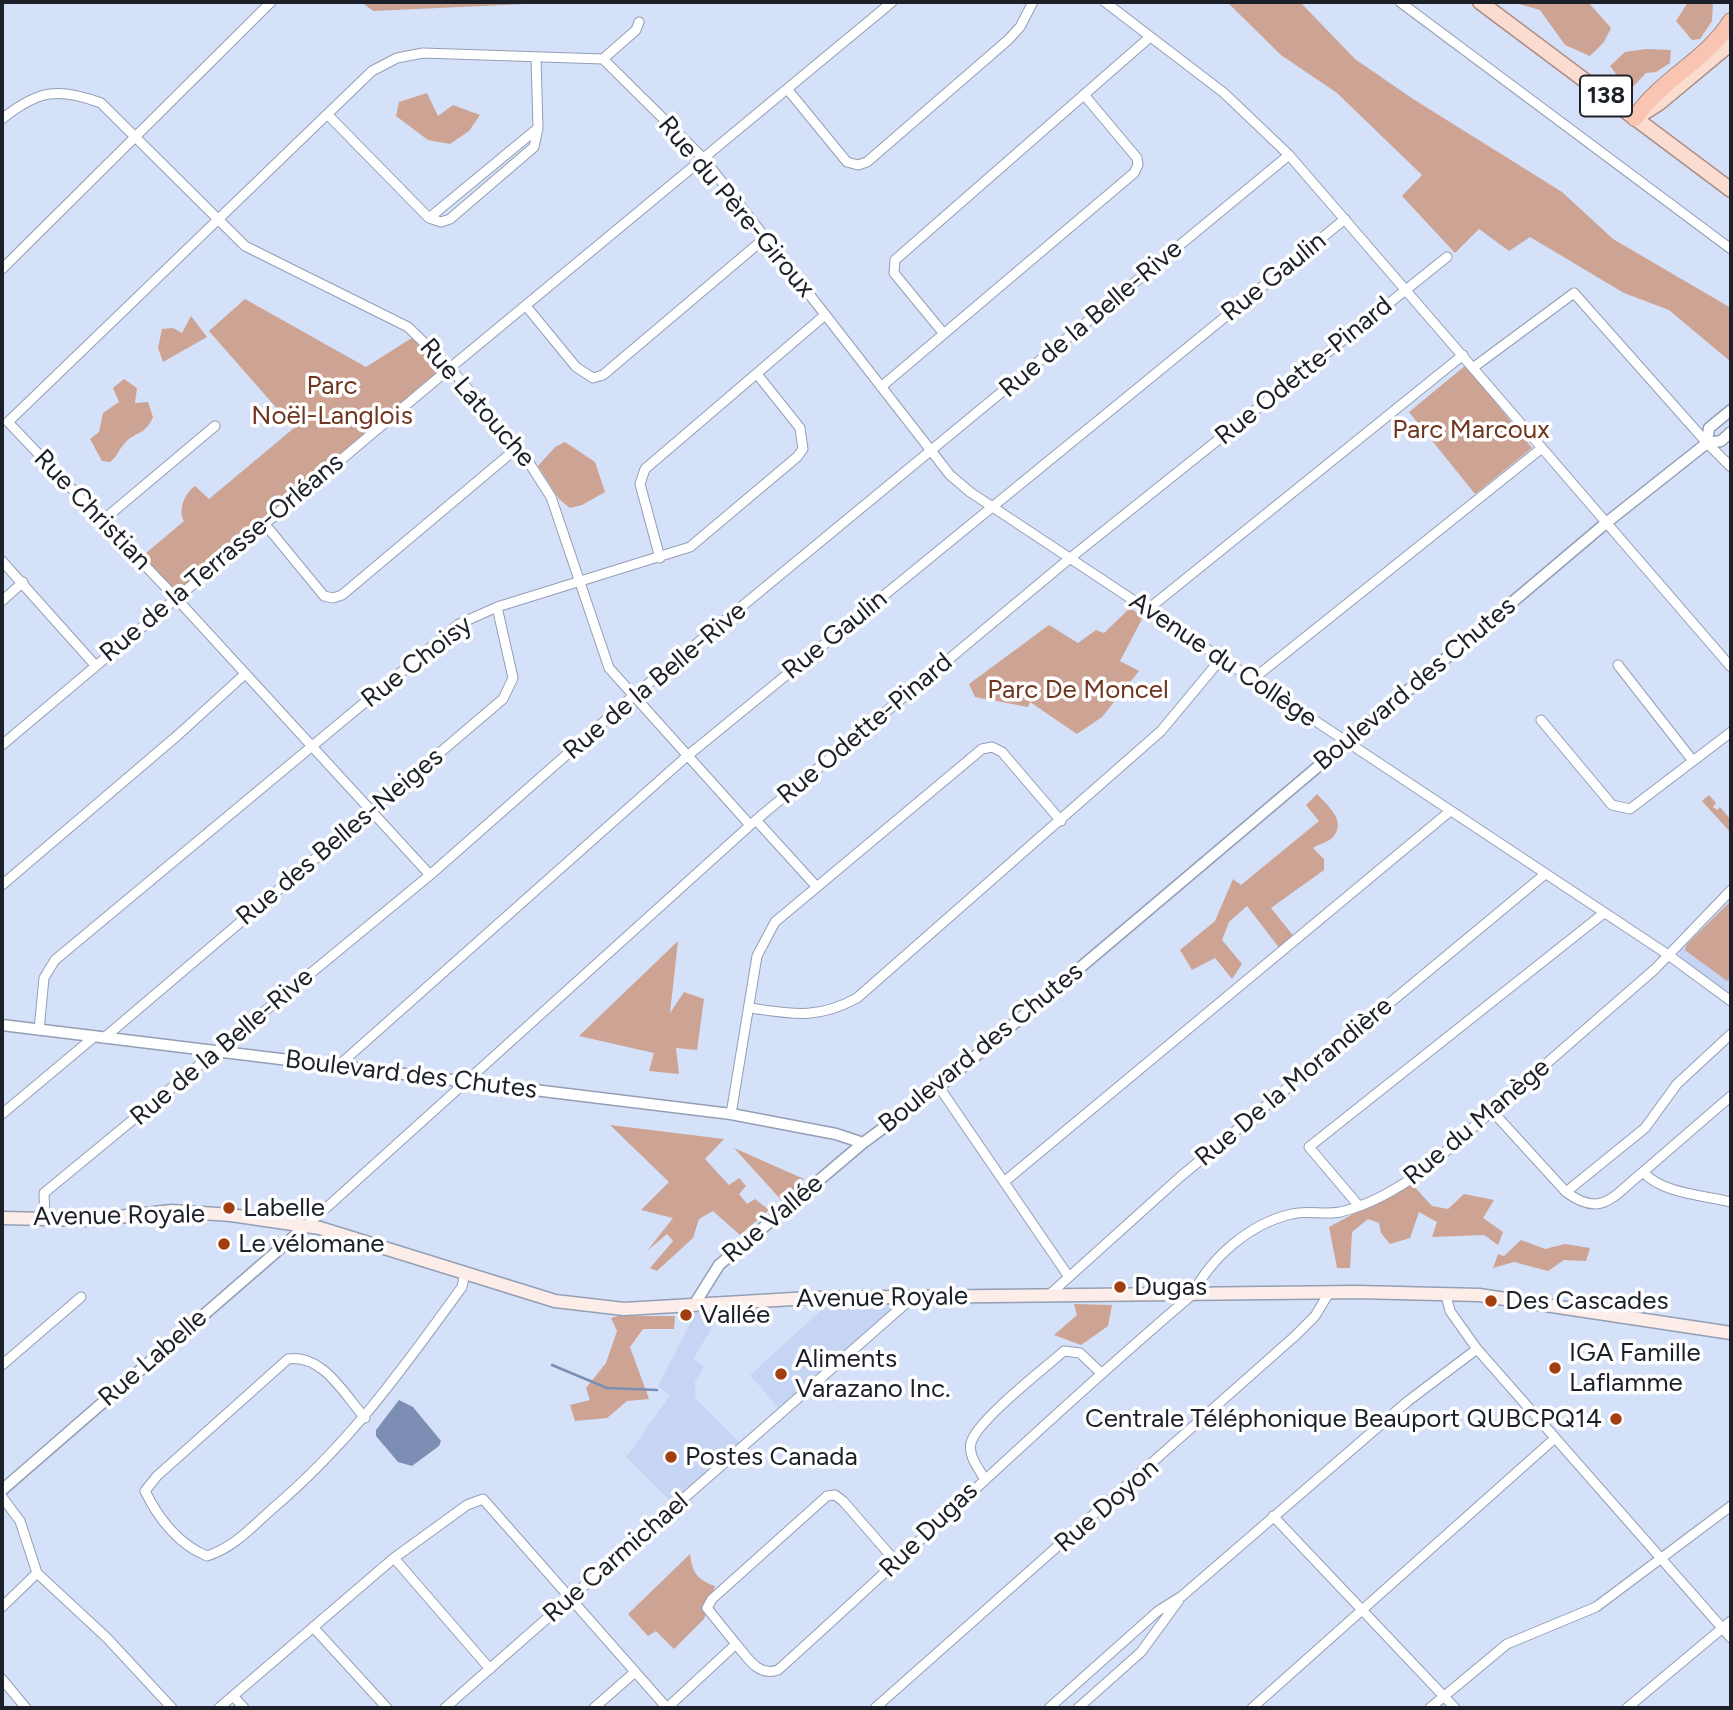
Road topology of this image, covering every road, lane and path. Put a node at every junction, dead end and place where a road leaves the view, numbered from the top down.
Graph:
1 (271, 2) edge
2 (892, 2) edge
3 (1033, 2) edge
4 (1105, 2) edge
5 (1400, 2) edge
6 (1480, 2) edge
7 (1731, 21) edge
8 (639, 22) dead end
9 (1150, 37) junction
10 (1731, 43) edge
11 (536, 58) junction
12 (603, 59) junction
13 (788, 90) junction
14 (1085, 96) junction
15 (328, 115) junction
16 (1636, 118) junction
17 (2, 119) edge
18 (538, 128) junction
19 (137, 138) junction
20 (1289, 155) junction
21 (704, 159) junction
22 (1731, 190) edge
23 (429, 218) junction
24 (217, 219) junction
25 (1345, 219) junction
26 (765, 238) junction
27 (1731, 249) edge
28 (1447, 257) dead end
29 (2, 269) edge
30 (1406, 289) junction
31 (526, 306) junction
32 (825, 316) junction
33 (944, 334) junction
34 (1463, 355) junction
35 (1474, 367) junction
36 (450, 368) junction
37 (757, 374) junction
38 (881, 387) junction
39 (1731, 410) edge
40 (215, 426) dead end
41 (1731, 432) edge
42 (1707, 443) junction
43 (517, 448) junction
44 (1542, 448) junction
45 (931, 451) junction
46 (1731, 467) edge
47 (992, 507) junction
48 (102, 522) junction
49 (264, 523) junction
50 (1606, 523) junction
51 (660, 558) junction
52 (1069, 559) junction
53 (2, 561) edge
54 (23, 582) junction
55 (581, 582) junction
56 (176, 598) junction
57 (2, 601) edge
58 (497, 607) junction
59 (1147, 610) junction
60 (1220, 660) junction
61 (96, 665) junction
62 (1618, 666) dead end
63 (1731, 667) edge
64 (246, 674) junction
65 (1253, 680) junction
66 (632, 697) junction
67 (1541, 720) dead end
68 (1731, 732) edge
69 (1346, 743) junction
70 (2, 745) edge
71 (312, 746) junction
72 (687, 757) junction
73 (1693, 761) junction
74 (371, 811) junction
75 (1449, 812) junction
76 (1061, 821) junction
77 (753, 822) junction
78 (430, 875) junction
79 (1544, 875) junction
80 (2, 885) edge
81 (816, 887) junction
82 (1731, 890) edge
83 (1604, 914) junction
84 (1667, 954) junction
85 (1731, 1001) edge
86 (750, 1008) junction
87 (2, 1025) edge
88 (38, 1030) junction
89 (1731, 1034) edge
90 (99, 1037) junction
91 (217, 1051) junction
92 (338, 1066) junction
93 (468, 1082) junction
94 (939, 1087) junction
95 (1731, 1096) edge
96 (1493, 1112) junction
97 (2, 1114) edge
98 (731, 1114) junction
99 (863, 1143) junction
100 (1643, 1172) junction
101 (1004, 1182) junction
102 (1566, 1192) junction
103 (1731, 1202) edge
104 (1359, 1206) junction
105 (2, 1218) edge
106 (45, 1220) junction
107 (305, 1227) junction
108 (465, 1272) junction
109 (1069, 1277) junction
110 (1329, 1293) junction
111 (1194, 1294) junction
112 (1049, 1295) junction
113 (1446, 1295) junction
114 (81, 1297) dead end
115 (912, 1298) junction
116 (694, 1305) junction
117 (1731, 1333) edge
118 (1477, 1349) junction
119 (2, 1364) edge
120 (1101, 1373) junction
121 (365, 1418) junction
122 (1554, 1439) junction
123 (984, 1478) junction
124 (2, 1490) edge
125 (2, 1497) edge
126 (1731, 1506) edge
127 (1273, 1516) junction
128 (394, 1558) junction
129 (1660, 1559) junction
130 (897, 1563) junction
131 (37, 1573) junction
132 (1182, 1595) junction
133 (570, 1598) junction
134 (2, 1607) edge
135 (1363, 1610) junction
136 (1731, 1621) edge
137 (313, 1627) junction
138 (1723, 1629) junction
139 (1731, 1638) edge
140 (736, 1644) junction
141 (490, 1669) junction
142 (635, 1672) junction
143 (2, 1679) edge
144 (233, 1696) junction
145 (1444, 1696) junction
146 (26, 1708) edge
147 (172, 1708) edge
148 (219, 1708) edge
149 (244, 1708) edge
150 (387, 1708) edge
151 (445, 1708) edge
152 (594, 1708) edge
153 (667, 1708) edge
154 (875, 1708) edge
155 (1049, 1708) edge
156 (1078, 1708) edge
157 (1252, 1708) edge
158 (1430, 1708) edge
159 (1455, 1708) edge
160 (1627, 1708) edge

1 - 19 street
2 - 13 street, Rue de la Terrasse-Orléans
3 - 13 street
4 - 9 street
5 - 27 street
6 - 16 main road, 138
7 - 16 highway
8 - 12 street
9 - 14 street
9 - 20 street
10 - 16 main road
11 - 12 street
11 - 15 street
11 - 18 street
12 - 21 street, Rue du Père-Giroux
13 - 21 street, Rue de la Terrasse-Orléans
14 - 33 street
14 - 33 street
15 - 23 street
15 - 24 street
16 - 22 main road, 138
17 - 19 street, Rue Latouche
18 - 23 street
18 - 23 street
19 - 24 street, Rue Latouche
19 - 29 street
20 - 25 street
20 - 45 street, Rue de la Belle-Rive
21 - 26 street, Rue du Père-Giroux
21 - 31 street, Rue de la Terrasse-Orléans
24 - 36 street, Rue Latouche
24 - 48 street, Rue Christian
25 - 30 street
25 - 47 street, Rue Gaulin
26 - 31 street
26 - 32 street, Rue du Père-Giroux
28 - 30 street, Rue Odette-Pinard
30 - 34 street
30 - 52 street, Rue Odette-Pinard
31 - 36 street, Rue de la Terrasse-Orléans
32 - 37 street
32 - 38 street, Rue du Père-Giroux
33 - 38 street
34 - 35 street
34 - 59 street
35 - 42 street
35 - 44 street
36 - 43 street, Rue Latouche
36 - 49 street, Rue de la Terrasse-Orléans
37 - 51 street
37 - 51 street, Rue Choisy
38 - 45 street, Rue du Père-Giroux
39 - 42 street
40 - 48 street
41 - 42 street
42 - 46 street
42 - 50 street, Boulevard des Chutes
43 - 49 street
43 - 55 street, Rue Latouche
44 - 50 street
44 - 65 street
45 - 47 street, Avenue du Collège
45 - 66 street, Rue de la Belle-Rive
47 - 52 street, Avenue du Collège
47 - 72 street, Rue Gaulin
48 - 56 street, Rue Christian
49 - 56 street, Rue de la Terrasse-Orléans
50 - 63 street
50 - 69 street, Boulevard des Chutes
51 - 55 street, Rue Choisy
52 - 59 street, Avenue du Collège
52 - 77 street, Rue Odette-Pinard
53 - 54 street
54 - 57 street
54 - 61 street
55 - 58 street, Rue Choisy
55 - 66 street, Rue Latouche
56 - 61 street, Rue de la Terrasse-Orléans
56 - 64 street, Rue Christian
58 - 71 street, Rue Choisy
58 - 74 street, Rue des Belles-Neiges
59 - 60 street, Avenue du Collège
60 - 65 street, Avenue du Collège
60 - 76 street
61 - 70 street, Rue de la Terrasse-Orléans
62 - 73 street
64 - 71 street, Rue Christian
64 - 80 street
65 - 69 street, Avenue du Collège
66 - 72 street, Rue Latouche
66 - 78 street, Rue de la Belle-Rive
67 - 73 street
68 - 73 street
69 - 75 street, Avenue du Collège
69 - 94 street, Boulevard des Chutes
71 - 74 street, Rue Christian
71 - 88 street, Rue Choisy
72 - 77 street, Rue Latouche
72 - 92 street, Rue Gaulin
74 - 78 street, Rue Christian
74 - 90 street, Rue des Belles-Neiges
75 - 79 street, Avenue du Collège
75 - 101 street
76 - 81 street
76 - 86 street
77 - 81 street, Rue Latouche
77 - 93 street, Rue Odette-Pinard
78 - 91 street, Rue de la Belle-Rive
79 - 83 street, Avenue du Collège
79 - 109 street, Rue De la Morandière
81 - 86 street
82 - 84 street, Rue du Manège
83 - 84 street, Avenue du Collège
83 - 104 street
84 - 85 street, Avenue du Collège
84 - 96 street, Rue du Manège
86 - 98 street
87 - 88 street, Boulevard des Chutes
88 - 90 street, Boulevard des Chutes
89 - 102 street
90 - 91 street, Boulevard des Chutes
90 - 97 street, Rue des Belles-Neiges
91 - 92 street, Boulevard des Chutes
91 - 106 street, Rue de la Belle-Rive
92 - 93 street, Boulevard des Chutes
93 - 98 street, Boulevard des Chutes
93 - 107 street, Rue Odette-Pinard
94 - 99 street, Boulevard des Chutes
94 - 101 street
95 - 100 street
96 - 102 street
96 - 104 street, Rue du Manège
98 - 99 street, Boulevard des Chutes
99 - 116 street, Rue Vallée
100 - 102 street
100 - 103 street
101 - 109 street
104 - 111 street, Rue du Manège
105 - 106 main road, Avenue Royale
106 - 107 main road, Avenue Royale
107 - 108 main road, Avenue Royale
107 - 124 street, Rue Labelle
108 - 116 main road, Avenue Royale
108 - 121 street
109 - 112 street, Rue De la Morandière
110 - 111 main road, Avenue Royale
110 - 113 main road, Avenue Royale
110 - 154 street, Rue Doyon
111 - 112 main road, Avenue Royale
111 - 120 street, Rue Dugas
112 - 115 main road, Avenue Royale
113 - 117 main road, Avenue Royale
113 - 118 street
114 - 119 street
115 - 116 main road, Avenue Royale
115 - 133 street, Rue Carmichael
118 - 122 street
118 - 127 street
120 - 123 street, Rue Dugas
120 - 123 street
121 - 121 street
122 - 129 street
122 - 135 street
123 - 130 street, Rue Dugas
125 - 131 street
126 - 129 street
127 - 132 street
127 - 135 street
128 - 133 street
128 - 137 street
128 - 141 street
129 - 138 street
129 - 145 street
130 - 140 street, Rue Dugas
130 - 140 street, Rue Dugas
131 - 134 street
131 - 147 street
132 - 155 street
132 - 156 street
133 - 141 street, Rue Carmichael
133 - 142 street
135 - 145 street
135 - 157 street
136 - 138 street
137 - 144 street
137 - 150 street
138 - 139 street
138 - 160 street
140 - 153 street
141 - 151 street, Rue Carmichael
142 - 152 street
142 - 153 street
143 - 146 street
144 - 148 street
144 - 149 street
145 - 158 street
145 - 159 street

